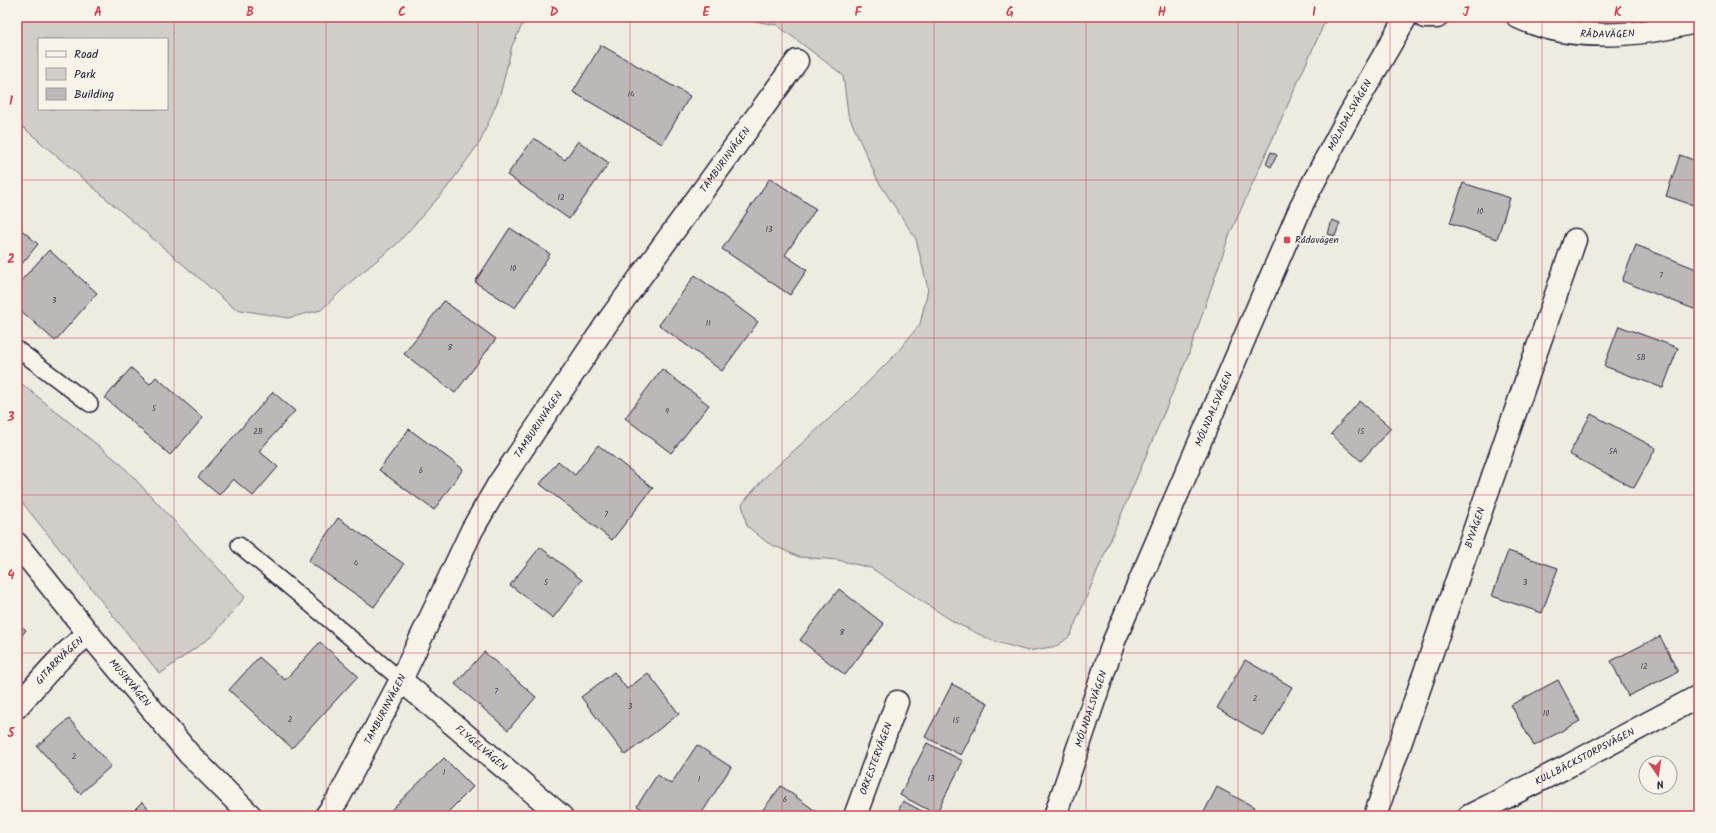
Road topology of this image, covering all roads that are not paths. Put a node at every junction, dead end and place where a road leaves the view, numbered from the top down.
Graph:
1 (1406, 17) edge
2 (1425, 17) edge
3 (1438, 17) edge
4 (1518, 17) edge
5 (1699, 21) edge
6 (797, 61) dead end
7 (1575, 240) dead end
8 (17, 349) edge
9 (90, 404) dead end
10 (17, 544) edge
11 (239, 545) dead end
12 (89, 634) junction
13 (401, 680) junction
14 (1699, 696) edge
15 (897, 702) dead end
16 (17, 707) edge
17 (250, 816) edge
18 (326, 816) edge
19 (561, 816) edge
20 (855, 816) edge
21 (1055, 816) edge
22 (1375, 816) edge
23 (1469, 816) edge

1 - 21 street, MÖLNDALSVÄGEN
2 - 3 street
4 - 5 street, RÅDAVÄGEN
6 - 13 street, TAMBURINVÄGEN
7 - 22 street, BYVÄGEN
8 - 9 lane
10 - 12 street, MUSIKVÄGEN
11 - 13 lane
12 - 16 street, GITARRVÄGEN
12 - 17 street, MUSIKVÄGEN
13 - 18 street, TAMBURINVÄGEN
13 - 19 street, FLYGELVÄGEN
14 - 23 street, KULLBÄCKSTORPSVÄGEN
15 - 20 street, ORKESTERVÄGEN

